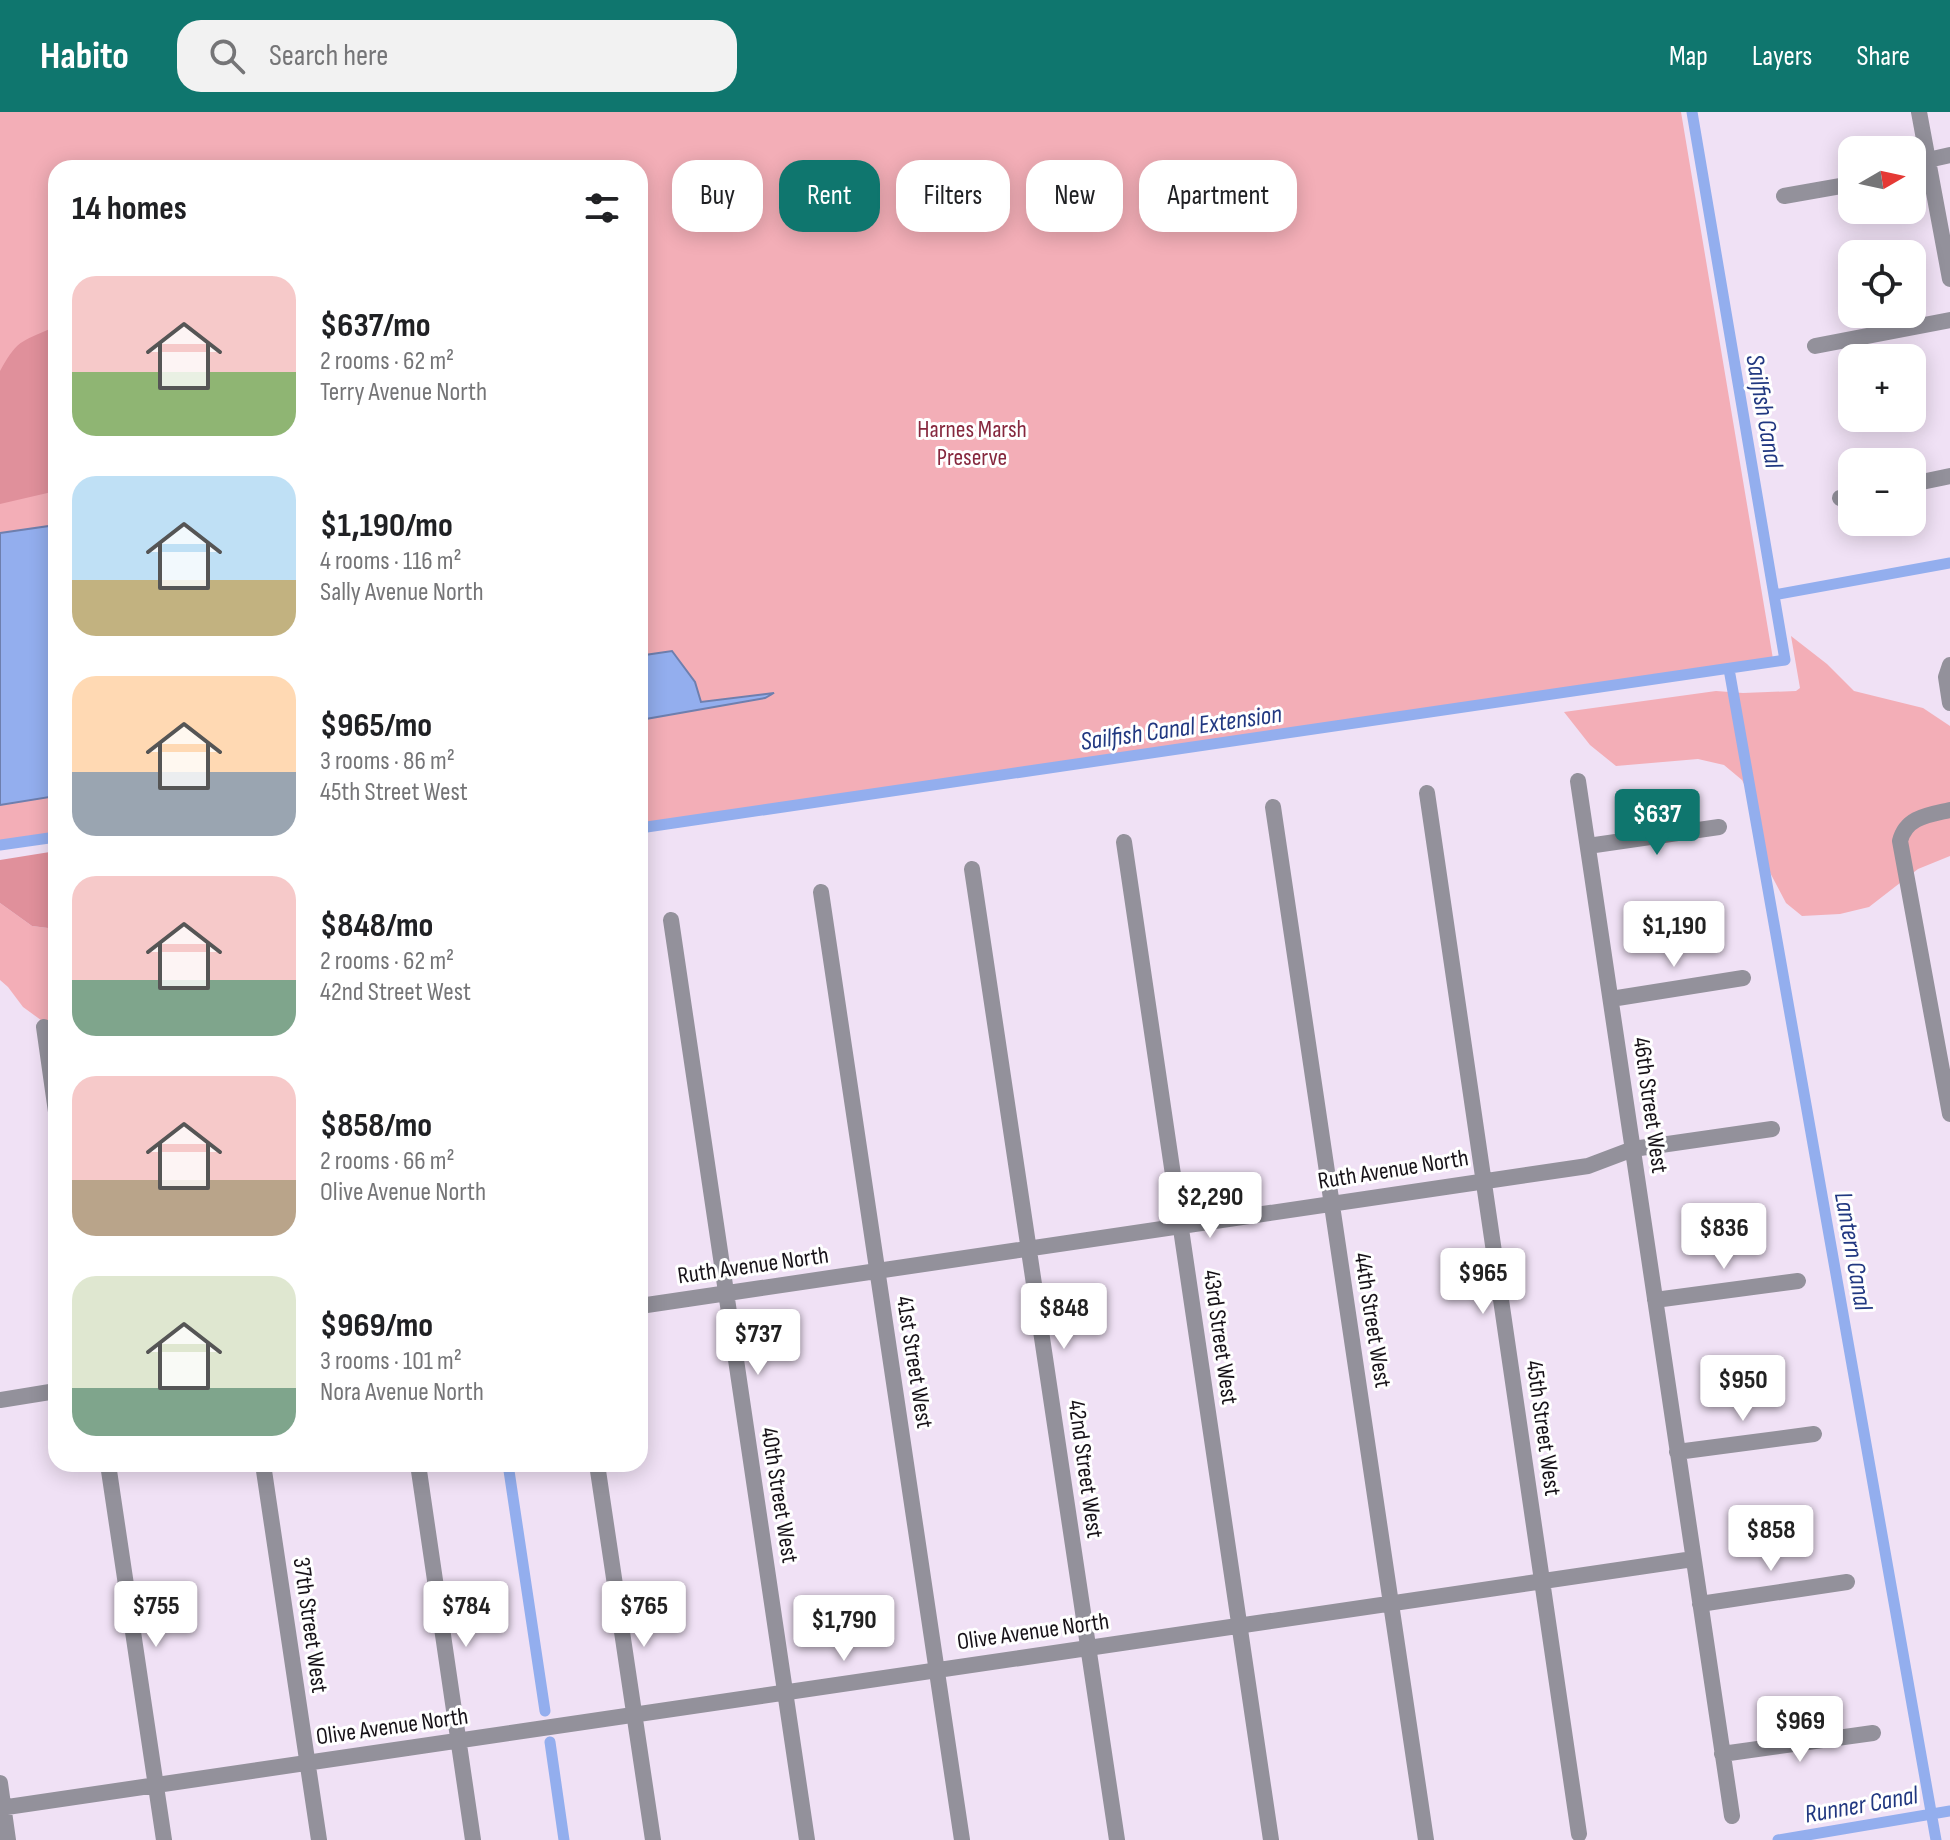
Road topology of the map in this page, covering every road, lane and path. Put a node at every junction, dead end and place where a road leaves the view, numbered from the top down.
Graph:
1 (1919, 112) edge
2 (1950, 155) edge
3 (1928, 160) junction
4 (1838, 186) edge
5 (1784, 196) dead end
6 (1950, 279) edge
7 (1950, 320) edge
8 (1815, 346) dead end
9 (1950, 476) edge
10 (1926, 481) edge
11 (1950, 665) edge
12 (1950, 703) edge
13 (1578, 781) dead end
14 (1427, 793) dead end
15 (1273, 807) dead end
16 (1950, 810) edge
17 (1719, 827) dead end
18 (1124, 842) dead end
19 (1588, 846) junction
20 (972, 869) dead end
21 (821, 892) dead end
22 (671, 920) dead end
23 (1743, 978) dead end
24 (1611, 999) junction
25 (44, 1027) dead end
26 (48, 1055) edge
27 (1950, 1114) edge
28 (1772, 1129) dead end
29 (1633, 1149) junction
30 (1483, 1180) junction
31 (1331, 1203) junction
32 (1180, 1224) junction
33 (1029, 1247) junction
34 (877, 1271) junction
35 (1798, 1281) dead end
36 (726, 1293) junction
37 (1655, 1300) junction
38 (648, 1305) edge
39 (48, 1392) edge
40 (0, 1400) edge
41 (1814, 1434) dead end
42 (1677, 1452) junction
43 (109, 1472) edge
44 (264, 1472) edge
45 (419, 1472) edge
46 (598, 1472) edge
47 (1693, 1559) junction
48 (1543, 1580) junction
49 (1847, 1582) dead end
50 (1392, 1603) junction
51 (1700, 1604) junction
52 (1240, 1625) junction
53 (1088, 1647) junction
54 (936, 1670) junction
55 (786, 1692) junction
56 (634, 1714) junction
57 (1873, 1733) dead end
58 (459, 1740) junction
59 (1722, 1754) junction
60 (307, 1762) junction
61 (0, 1783) edge
62 (155, 1785) junction
63 (2, 1808) edge
64 (1732, 1816) dead end
65 (1579, 1834) dead end
66 (8, 1840) edge
67 (164, 1840) edge
68 (319, 1840) edge
69 (473, 1840) edge
70 (653, 1840) edge
71 (807, 1840) edge
72 (962, 1840) edge
73 (1117, 1840) edge
74 (1271, 1840) edge
75 (1426, 1840) edge

1 - 3 street
2 - 3 street
3 - 6 street
4 - 5 street
7 - 8 street
9 - 10 street
11 - 12 street
13 - 19 street, 46th Street West
14 - 30 street, 45th Street West
15 - 31 street, 44th Street West
16 - 27 street
17 - 19 street
18 - 32 street, 43rd Street West
19 - 24 street, 46th Street West
20 - 33 street, 42nd Street West
21 - 34 street, 41st Street West
22 - 36 street, 40th Street West
23 - 24 street
24 - 29 street, 46th Street West
25 - 26 street
28 - 29 street, Ruth Avenue North
29 - 30 street, Ruth Avenue North
29 - 37 street, 46th Street West
30 - 31 street, Ruth Avenue North
30 - 48 street, 45th Street West
31 - 32 street, Ruth Avenue North
31 - 50 street, 44th Street West
32 - 33 street, Ruth Avenue North
32 - 52 street, 43rd Street West
33 - 34 street, Ruth Avenue North
33 - 53 street, 42nd Street West
34 - 36 street, Ruth Avenue North
34 - 54 street, 41st Street West
35 - 37 street
36 - 38 street, Ruth Avenue North
36 - 55 street, 40th Street West
37 - 42 street, 46th Street West
39 - 40 street
41 - 42 street
42 - 47 street, 46th Street West
43 - 62 street
44 - 60 street, 37th Street West
45 - 58 street
46 - 56 street
47 - 48 street, Olive Avenue North
47 - 51 street, 46th Street West
48 - 50 street, Olive Avenue North
48 - 65 street, 45th Street West
49 - 51 street
50 - 52 street, Olive Avenue North
50 - 75 street, 44th Street West
51 - 59 street, 46th Street West
52 - 53 street, Olive Avenue North
52 - 74 street, 43rd Street West
53 - 54 street, Olive Avenue North
53 - 73 street, 42nd Street West
54 - 55 street, Olive Avenue North
54 - 72 street, 41st Street West
55 - 56 street, Olive Avenue North
55 - 71 street, 40th Street West
56 - 58 street, Olive Avenue North
56 - 70 street
57 - 59 street
58 - 60 street, Olive Avenue North
58 - 69 street
59 - 64 street, 46th Street West
60 - 62 street, Olive Avenue North
60 - 68 street, 37th Street West
61 - 63 street
62 - 63 street, Olive Avenue North
62 - 67 street
63 - 66 street

